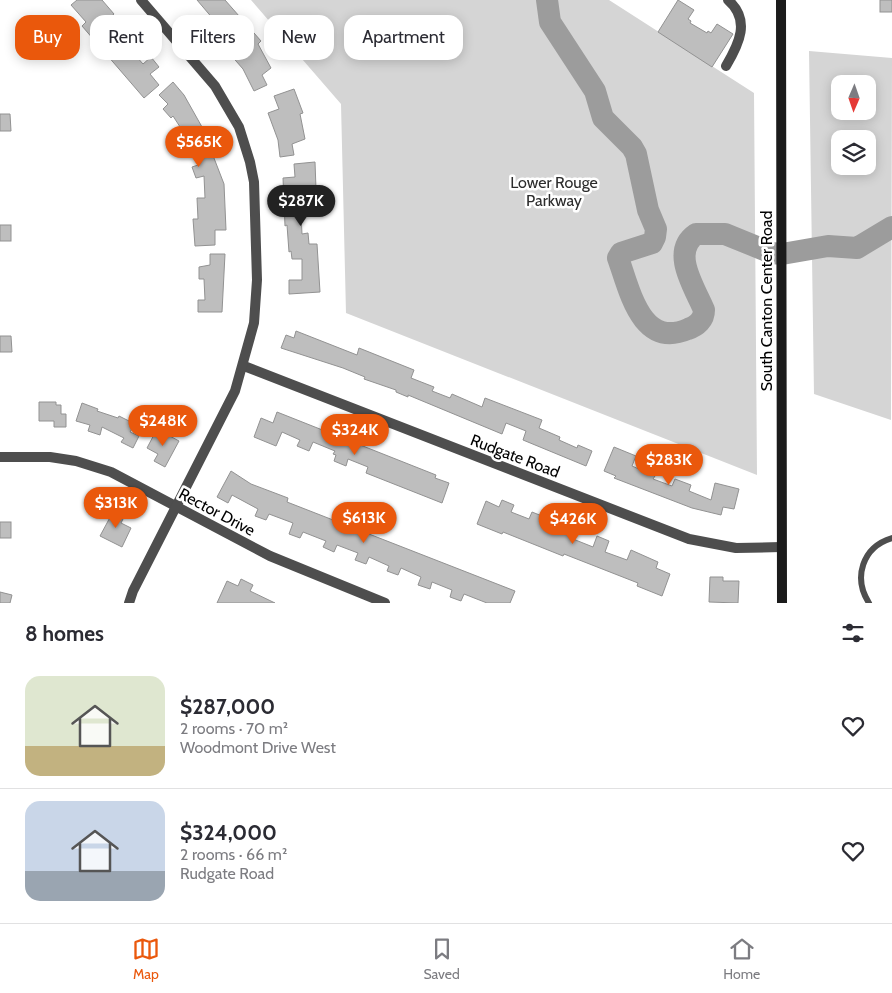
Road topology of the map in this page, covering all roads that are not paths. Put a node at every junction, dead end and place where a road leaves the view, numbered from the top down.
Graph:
1 (141, 0) edge
2 (728, 0) edge
3 (781, 0) edge
4 (726, 66) dead end
5 (244, 366) junction
6 (2, 457) edge
7 (176, 507) junction
8 (892, 538) edge
9 (782, 547) junction
10 (129, 603) edge
11 (385, 603) edge
12 (782, 603) edge
13 (869, 603) edge

1 - 5 street
2 - 4 street
3 - 9 main road, South Canton Center Road
5 - 7 street
5 - 9 street, Rudgate Road
6 - 7 street, Rector Drive
7 - 10 street
7 - 11 street, Rector Drive
8 - 13 lane
9 - 12 main road, South Canton Center Road

